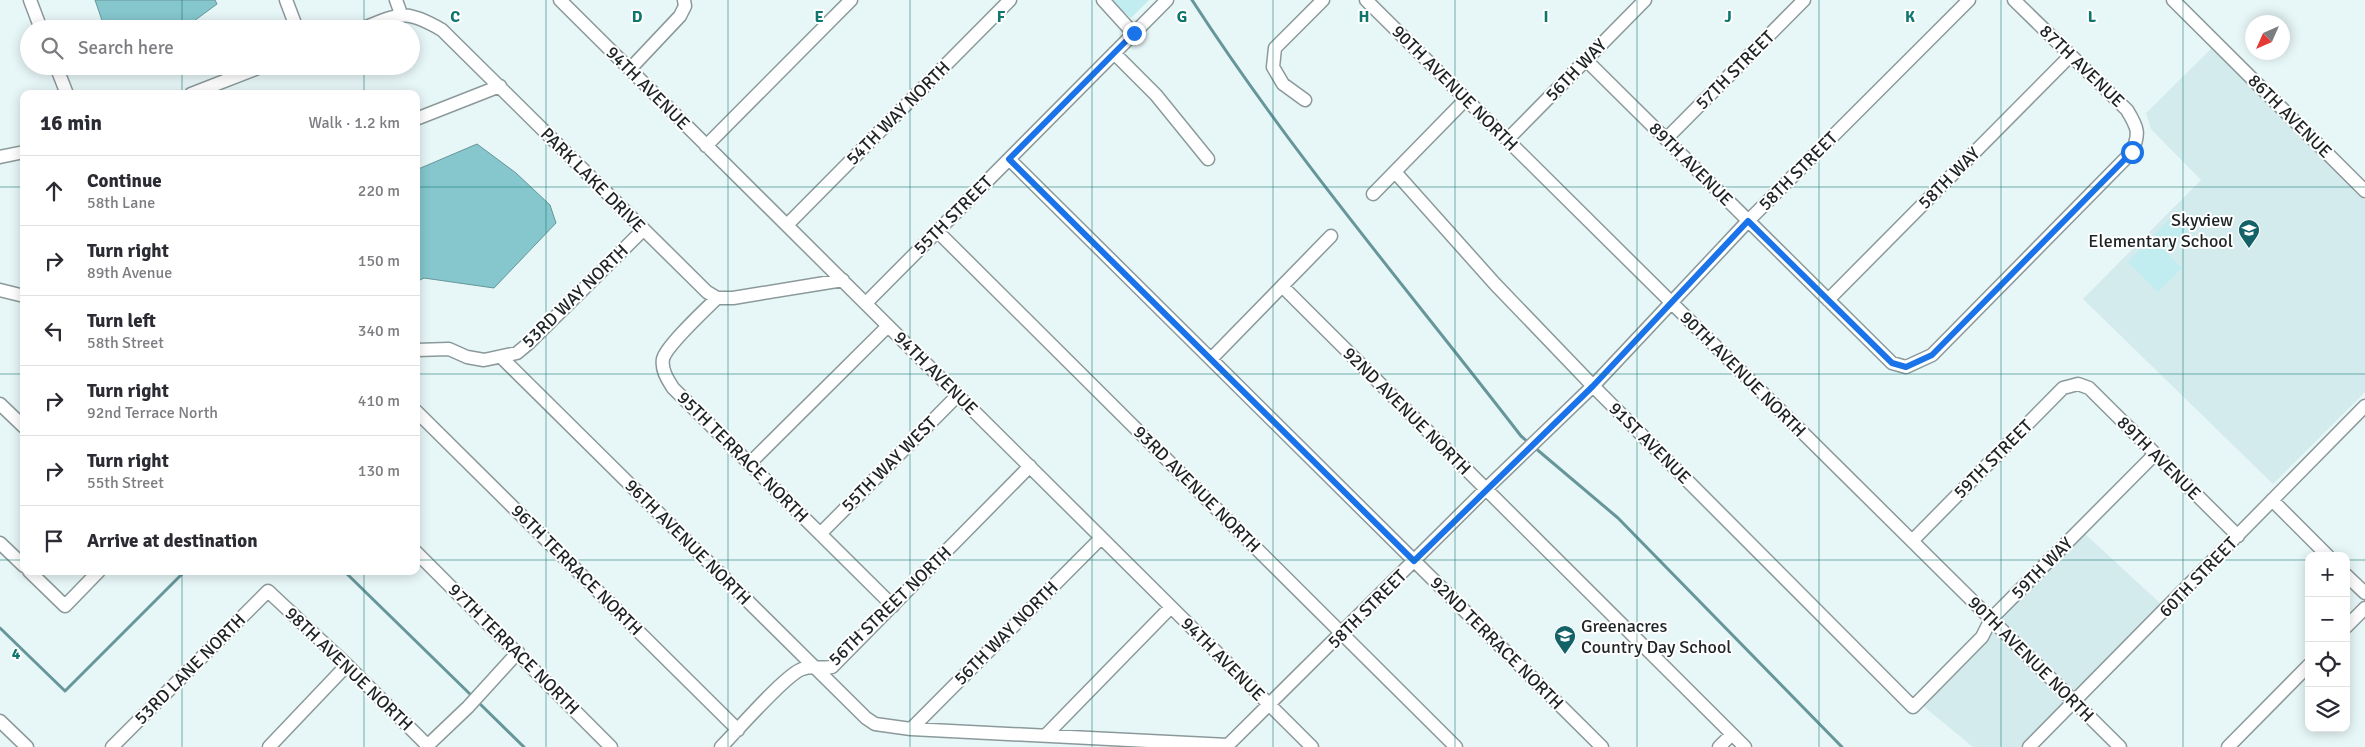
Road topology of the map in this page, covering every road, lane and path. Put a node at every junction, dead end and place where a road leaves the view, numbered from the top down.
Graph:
1 (30, 0) edge
2 (286, 0) edge
3 (396, 0) edge
4 (560, 0) edge
5 (851, 0) edge
6 (1010, 0) edge
7 (1103, 0) edge
8 (1167, 0) edge
9 (1323, 0) edge
10 (1366, 0) edge
11 (1645, 0) edge
12 (1804, 0) edge
13 (1969, 0) edge
14 (2014, 0) edge
15 (2173, 0) edge
16 (684, 3) edge
17 (401, 14) junction
18 (38, 20) edge
19 (294, 20) edge
20 (385, 20) edge
21 (1134, 33) junction
22 (1114, 53) junction
23 (2070, 56) junction
24 (1586, 60) junction
25 (630, 69) junction
26 (60, 75) edge
27 (240, 75) edge
28 (500, 86) junction
29 (65, 90) edge
30 (200, 90) edge
31 (1466, 99) junction
32 (1305, 100) dead end
33 (420, 117) edge
34 (1666, 139) junction
35 (1507, 140) junction
36 (706, 146) junction
37 (20, 153) edge
38 (0, 158) edge
39 (1208, 158) dead end
40 (1009, 159) junction
41 (1395, 172) junction
42 (2365, 191) edge
43 (1373, 194) dead end
44 (1748, 221) junction
45 (787, 225) junction
46 (643, 230) junction
47 (937, 231) junction
48 (1331, 236) dead end
49 (843, 280) junction
50 (1283, 287) junction
51 (0, 290) edge
52 (20, 295) edge
53 (717, 298) junction
54 (1828, 300) junction
55 (1671, 302) junction
56 (866, 303) junction
57 (888, 326) junction
58 (420, 350) edge
59 (502, 358) junction
60 (1211, 359) junction
61 (1906, 367) joint
62 (2078, 384) joint
63 (1593, 386) junction
64 (958, 395) junction
65 (0, 404) edge
66 (2365, 406) edge
67 (420, 415) edge
68 (20, 423) edge
69 (2155, 454) junction
70 (749, 464) junction
71 (1030, 466) junction
72 (1486, 489) junction
73 (2272, 500) junction
74 (820, 534) junction
75 (2238, 536) junction
76 (1101, 538) junction
77 (1912, 541) junction
78 (0, 543) edge
79 (2324, 552) edge
80 (420, 556) edge
81 (1414, 561) junction
82 (20, 562) edge
83 (33, 575) edge
84 (95, 575) edge
85 (2350, 578) edge
86 (268, 592) joint
87 (2365, 593) edge
88 (893, 606) junction
89 (1171, 607) junction
90 (2365, 608) edge
91 (1991, 619) junction
92 (2350, 623) edge
93 (1342, 634) junction
94 (518, 652) junction
95 (347, 665) junction
96 (814, 666) junction
97 (2305, 669) edge
98 (2074, 702) junction
99 (1269, 705) junction
100 (1913, 707) joint
101 (0, 721) edge
102 (911, 728) junction
103 (738, 730) junction
104 (1047, 734) junction
105 (1732, 734) junction
106 (1227, 746) edge
107 (27, 747) edge
108 (112, 747) edge
109 (269, 747) edge
110 (428, 747) edge
111 (612, 747) edge
112 (722, 747) edge
113 (1312, 747) edge
114 (1456, 747) edge
115 (1602, 747) edge
116 (1719, 747) edge
117 (1745, 747) edge
118 (2029, 747) edge
119 (2120, 747) edge
120 (2228, 747) edge

1 - 18 street
2 - 19 street
3 - 17 street
4 - 25 street, 94TH AVENUE
5 - 36 street
6 - 45 street, 54TH WAY NORTH
7 - 21 street
8 - 21 street, 55TH STREET
9 - 32 street
10 - 31 street, 90TH AVENUE NORTH
11 - 24 street, 56TH WAY
12 - 34 street, 57TH STREET
13 - 44 street, 58TH STREET
14 - 23 street, 87TH AVENUE
15 - 42 street, 86TH AVENUE
16 - 25 street
17 - 20 street
17 - 28 street, PARK LAKE DRIVE
21 - 22 street, 55TH STREET
22 - 39 street
22 - 40 street, 55TH STREET
23 - 54 street, 58TH WAY
23 - 61 street, 87TH AVENUE
24 - 34 street, 89TH AVENUE
24 - 35 street, 56TH WAY
25 - 36 street, 94TH AVENUE
26 - 29 street
27 - 30 street
28 - 33 street
28 - 46 street, PARK LAKE DRIVE
31 - 35 street, 90TH AVENUE NORTH
31 - 41 street
34 - 44 street, 89TH AVENUE
35 - 55 street, 90TH AVENUE NORTH
36 - 45 street, 94TH AVENUE
37 - 38 street
40 - 47 street, 55TH STREET
40 - 60 street, 92ND TERRACE NORTH
41 - 43 street
41 - 63 street, 91ST AVENUE
44 - 54 street, 89TH AVENUE
44 - 55 street, 58TH STREET
45 - 49 street, 94TH AVENUE
46 - 53 street, PARK LAKE DRIVE
46 - 59 street, 53RD WAY NORTH
47 - 56 street, 55TH STREET
47 - 93 street, 93RD AVENUE NORTH
48 - 50 street
49 - 53 street
49 - 56 street, 94TH AVENUE
50 - 60 street
50 - 72 street, 92ND AVENUE NORTH
51 - 52 street
53 - 70 street, 95TH TERRACE NORTH
54 - 61 street, 89TH AVENUE
55 - 63 street, 58TH STREET
55 - 77 street, 90TH AVENUE NORTH
56 - 57 street, 94TH AVENUE
57 - 64 street, 94TH AVENUE
57 - 70 street
58 - 59 street, 53RD WAY NORTH
59 - 96 street, 96TH AVENUE NORTH
60 - 81 street, 92ND TERRACE NORTH
62 - 69 street, 89TH AVENUE
62 - 77 street, 59TH STREET
63 - 72 street, 58TH STREET
63 - 100 street, 91ST AVENUE
64 - 71 street, 94TH AVENUE
64 - 74 street, 55TH WAY WEST
65 - 68 street
66 - 73 street, 60TH STREET
67 - 103 street, 96TH TERRACE NORTH
69 - 75 street, 89TH AVENUE
69 - 91 street, 59TH WAY
70 - 74 street, 95TH TERRACE NORTH
71 - 76 street, 94TH AVENUE
71 - 88 street, 56TH STREET NORTH
72 - 81 street, 58TH STREET
72 - 105 street, 92ND AVENUE NORTH
73 - 75 street, 60TH STREET
73 - 79 street
74 - 88 street, 95TH TERRACE NORTH
75 - 98 street, 60TH STREET
76 - 89 street, 94TH AVENUE
76 - 102 street, 56TH WAY NORTH
77 - 91 street, 90TH AVENUE NORTH
78 - 82 street
80 - 94 street, 97TH TERRACE NORTH
81 - 93 street, 58TH STREET
81 - 115 street, 92ND TERRACE NORTH
83 - 84 street
85 - 87 street
86 - 95 street, 98TH AVENUE NORTH
86 - 108 street, 53RD LANE NORTH
88 - 96 street, 56TH STREET NORTH
89 - 99 street, 94TH AVENUE
89 - 104 street
90 - 92 street
91 - 98 street, 90TH AVENUE NORTH
91 - 100 street, 59TH WAY
93 - 99 street, 58TH STREET
93 - 114 street, 93RD AVENUE NORTH
94 - 110 street
94 - 111 street, 97TH TERRACE NORTH
95 - 109 street
95 - 110 street, 98TH AVENUE NORTH
96 - 102 street, 96TH AVENUE NORTH
96 - 103 street, 56TH STREET NORTH
97 - 120 street
98 - 118 street, 60TH STREET
98 - 119 street, 90TH AVENUE NORTH
99 - 106 street, 58TH STREET
99 - 113 street, 94TH AVENUE
101 - 107 street
102 - 104 street
103 - 112 street, 56TH STREET NORTH
104 - 106 street
105 - 116 street
105 - 117 street, 92ND AVENUE NORTH

